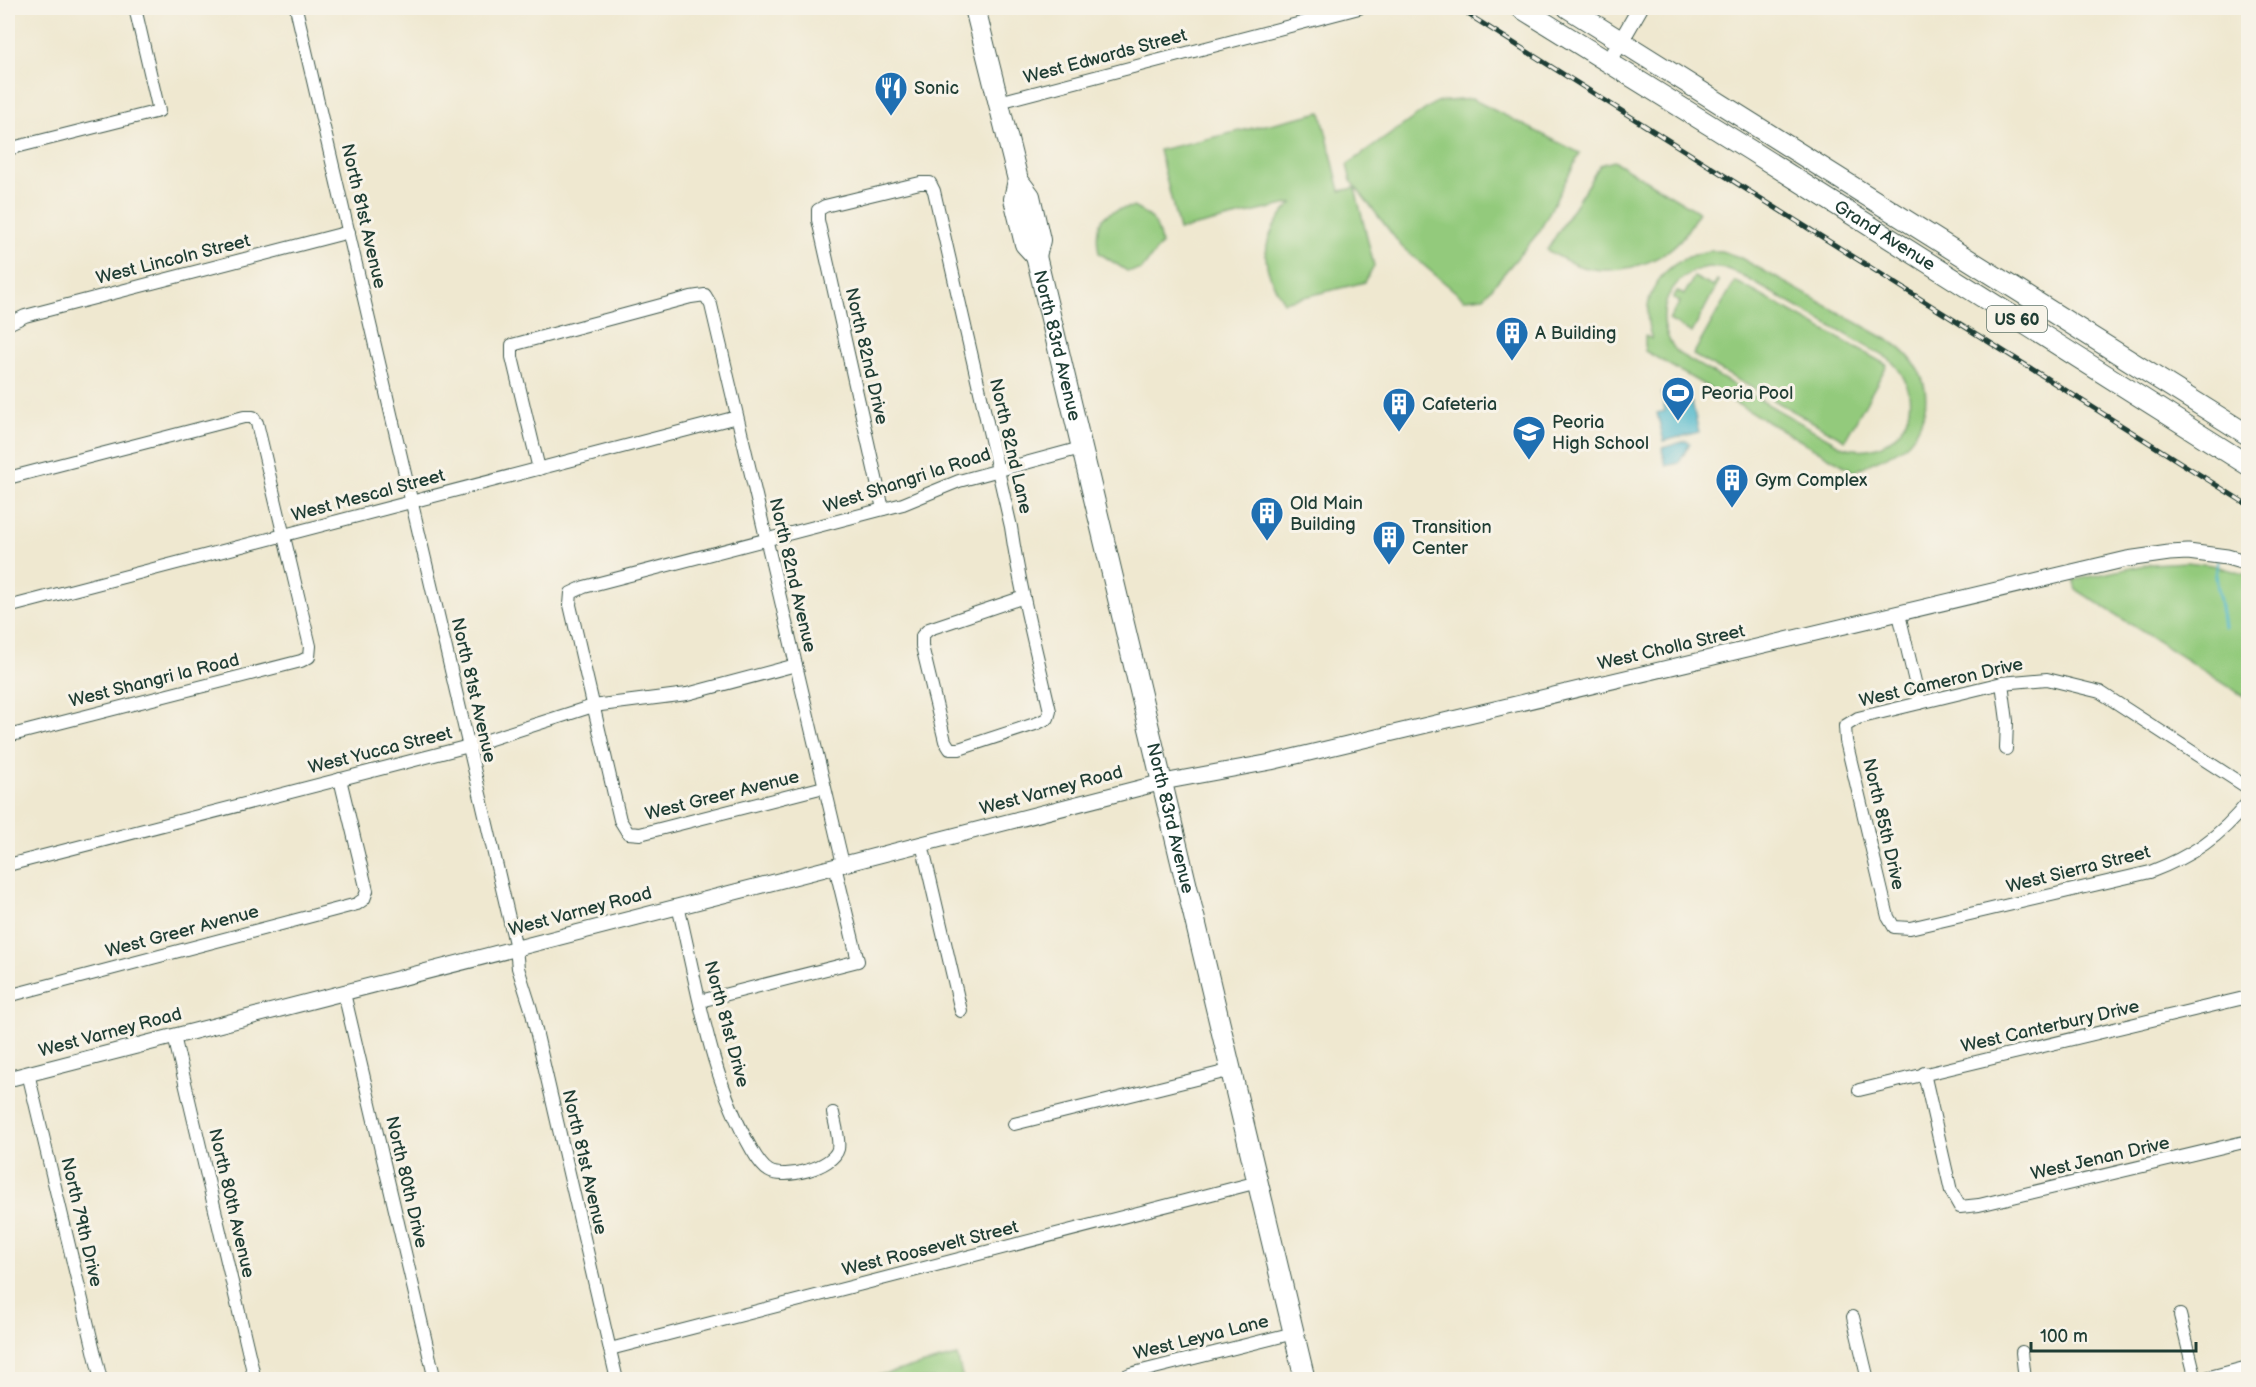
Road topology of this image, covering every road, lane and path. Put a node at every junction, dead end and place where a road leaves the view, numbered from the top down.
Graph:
1 (135, 8) edge
2 (296, 8) edge
3 (975, 8) edge
4 (1359, 8) edge
5 (1521, 8) edge
6 (1568, 8) edge
7 (1640, 8) edge
8 (1621, 41) junction
9 (1609, 62) junction
10 (999, 102) junction
11 (8, 149) edge
12 (1825, 169) junction
13 (930, 183) joint
14 (1810, 188) junction
15 (349, 232) junction
16 (8, 324) edge
17 (737, 417) junction
18 (2248, 435) edge
19 (1081, 448) junction
20 (2248, 465) edge
21 (539, 469) junction
22 (998, 470) junction
23 (8, 478) edge
24 (412, 502) junction
25 (883, 509) junction
26 (284, 536) junction
27 (766, 540) junction
28 (2248, 563) edge
29 (1024, 597) junction
30 (8, 607) edge
31 (1899, 614) junction
32 (796, 665) junction
33 (2002, 683) junction
34 (1920, 703) junction
35 (593, 706) junction
36 (1845, 726) joint
37 (8, 736) edge
38 (469, 746) junction
39 (2006, 749) dead end
40 (340, 779) junction
41 (1163, 782) junction
42 (825, 787) junction
43 (2248, 788) edge
44 (2248, 802) edge
45 (922, 844) junction
46 (8, 865) edge
47 (838, 865) junction
48 (678, 906) junction
49 (1894, 927) joint
50 (516, 948) junction
51 (344, 993) junction
52 (8, 996) edge
53 (2248, 997) edge
54 (700, 1001) junction
55 (961, 1011) dead end
56 (174, 1036) junction
57 (1232, 1070) junction
58 (28, 1073) junction
59 (1924, 1073) junction
60 (8, 1079) edge
61 (1859, 1090) dead end
62 (833, 1113) dead end
63 (1014, 1124) dead end
64 (2248, 1141) edge
65 (1258, 1182) junction
66 (2180, 1315) dead end
67 (1853, 1317) dead end
68 (1294, 1332) junction
69 (610, 1349) junction
70 (2022, 1352) dead end
71 (2248, 1367) edge
72 (1131, 1377) edge
73 (101, 1380) edge
74 (255, 1380) edge
75 (435, 1380) edge
76 (617, 1380) edge
77 (1116, 1380) edge
78 (1305, 1380) edge
79 (1868, 1380) edge
80 (2025, 1380) edge
81 (2197, 1380) edge

1 - 11 street
2 - 15 street, North 81st Avenue
3 - 10 main road, North 83rd Avenue
4 - 10 street, West Edwards Street
5 - 9 main road, Grand Avenue / US 60
6 - 8 main road, Grand Avenue / US 60
7 - 8 street
8 - 9 street
8 - 12 main road, Grand Avenue / US 60
9 - 14 main road, Grand Avenue / US 60
10 - 19 main road, North 83rd Avenue
12 - 14 main road
12 - 18 main road, Grand Avenue / US 60
13 - 22 street, North 82nd Lane
13 - 25 street, North 82nd Drive
14 - 20 main road, Grand Avenue / US 60
15 - 16 street, West Lincoln Street
15 - 24 street, North 81st Avenue
17 - 21 street, West Mescal Street
17 - 21 street, North 82nd Avenue
17 - 27 street, North 82nd Avenue
19 - 22 street, West Shangri la Road
19 - 41 main road, North 83rd Avenue
21 - 24 street, West Mescal Street
22 - 25 street, West Shangri la Road
22 - 29 street, North 82nd Lane
23 - 26 street
24 - 26 street, West Mescal Street
24 - 38 street, North 81st Avenue
25 - 27 street, West Shangri la Road
26 - 30 street, West Mescal Street
26 - 37 street, West Shangri la Road
27 - 32 street, North 82nd Avenue
27 - 35 street, West Shangri la Road
28 - 31 street, West Cholla Street
29 - 29 street, North 82nd Lane
31 - 34 street
31 - 41 street, West Cholla Street
32 - 35 street, West Yucca Street
32 - 42 street, North 82nd Avenue
33 - 34 street, West Cameron Drive
33 - 39 street
33 - 43 street, West Cameron Drive
34 - 36 street, West Cameron Drive
35 - 38 street, West Yucca Street
35 - 42 street, West Greer Avenue
36 - 49 street, North 85th Drive
38 - 40 street, West Yucca Street
38 - 50 street, North 81st Avenue
40 - 46 street, West Yucca Street
40 - 52 street, West Greer Avenue
41 - 45 street, West Varney Road
41 - 57 main road, North 83rd Avenue
42 - 47 street, North 82nd Avenue
44 - 49 street, West Sierra Street
45 - 47 street, West Varney Road
45 - 55 street
47 - 48 street, West Varney Road
47 - 54 street, North 82nd Avenue
48 - 50 street, West Varney Road
48 - 54 street, North 81st Drive
50 - 51 street, West Varney Road
50 - 69 street, North 81st Avenue
51 - 56 street, West Varney Road
51 - 75 street, North 80th Drive
53 - 59 street, West Canterbury Drive
54 - 62 street, North 81st Drive
56 - 58 street, West Varney Road
56 - 74 street, North 80th Avenue
57 - 63 street
57 - 65 main road, North 83rd Avenue
58 - 60 street, West Varney Road
58 - 73 street, North 79th Drive
59 - 61 street, West Canterbury Drive
59 - 64 street, West Jenan Drive
65 - 68 main road, North 83rd Avenue
65 - 69 street, West Roosevelt Street
66 - 81 street
67 - 79 street
68 - 72 street, West Leyva Lane
68 - 78 main road, North 83rd Avenue
69 - 76 street, North 81st Avenue
70 - 80 street
71 - 81 street
72 - 77 street, West Leyva Lane

